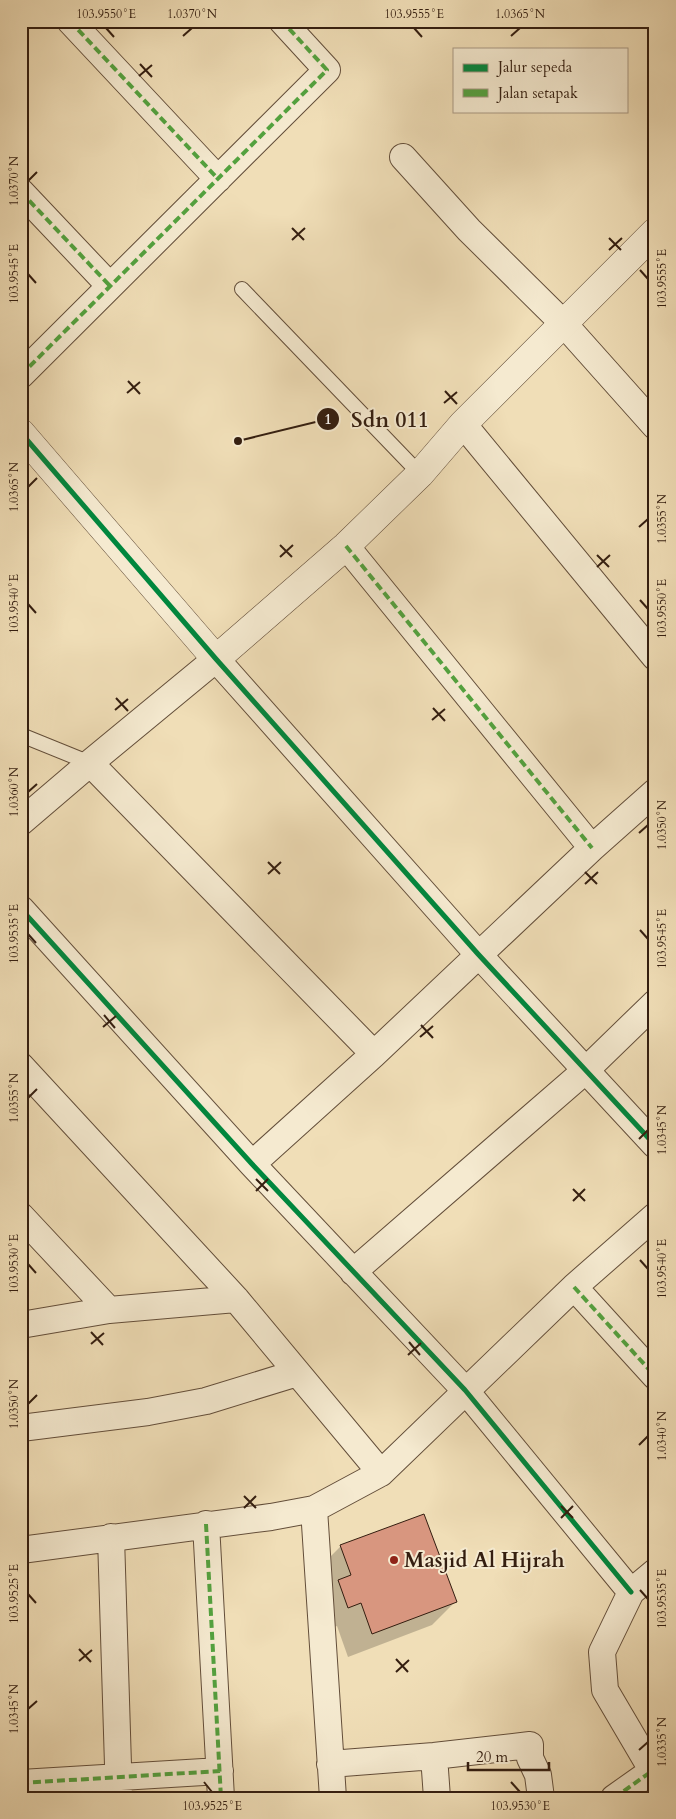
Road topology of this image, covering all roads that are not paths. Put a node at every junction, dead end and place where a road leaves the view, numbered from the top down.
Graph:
1 (70, 21) edge
2 (282, 21) edge
3 (403, 157) dead end
4 (218, 179) junction
5 (21, 192) edge
6 (655, 232) edge
7 (110, 286) junction
8 (242, 289) dead end
9 (564, 324) junction
10 (21, 375) edge
11 (463, 424) junction
12 (655, 426) edge
13 (21, 433) edge
14 (420, 474) junction
15 (346, 546) junction
16 (655, 656) edge
17 (216, 659) junction
18 (21, 735) edge
19 (90, 763) junction
20 (655, 792) edge
21 (21, 822) edge
22 (592, 848) junction
23 (21, 909) edge
24 (478, 954) junction
25 (655, 1003) edge
26 (374, 1054) junction
27 (21, 1066) edge
28 (586, 1070) junction
29 (655, 1145) edge
30 (252, 1164) junction
31 (21, 1216) edge
32 (655, 1216) edge
33 (353, 1272) junction
34 (574, 1287) junction
35 (236, 1299) junction
36 (109, 1310) junction
37 (21, 1325) edge
38 (297, 1373) junction
39 (655, 1376) edge
40 (465, 1390) junction
41 (21, 1428) edge
42 (380, 1473) junction
43 (314, 1508) junction
44 (206, 1524) junction
45 (111, 1537) junction
46 (21, 1550) edge
47 (655, 1572) edge
48 (631, 1592) junction
49 (434, 1756) junction
50 (330, 1764) junction
51 (220, 1770) junction
52 (654, 1772) edge
53 (21, 1783) edge
54 (118, 1788) edge
55 (221, 1798) edge
56 (333, 1798) edge
57 (437, 1798) edge
58 (542, 1798) edge
59 (614, 1798) edge

1 - 4 street
2 - 4 street
3 - 9 street
4 - 7 street
5 - 7 street
6 - 9 street
7 - 10 street
8 - 14 lane
9 - 11 street
9 - 12 street
11 - 14 street
11 - 16 street
13 - 17 street
14 - 15 street
15 - 17 street
15 - 22 street
17 - 19 street
17 - 24 street
18 - 19 lane
19 - 21 street
19 - 26 street
20 - 22 street
22 - 24 street
23 - 30 street
24 - 26 street
24 - 28 street
25 - 28 street
26 - 30 street
27 - 35 street
28 - 29 street
28 - 33 street
30 - 33 street
31 - 36 street
32 - 34 street
33 - 40 street
34 - 39 street
34 - 40 street
35 - 36 street
35 - 38 street
36 - 37 street
38 - 41 street
38 - 42 street
40 - 42 street
40 - 48 street
42 - 43 street
43 - 44 street
43 - 50 street
44 - 45 street
44 - 51 street
45 - 46 street
45 - 54 street
47 - 48 street
48 - 52 street
49 - 50 street
49 - 57 street
49 - 58 street
50 - 56 street
51 - 54 street
51 - 55 street
52 - 59 street
53 - 54 street

